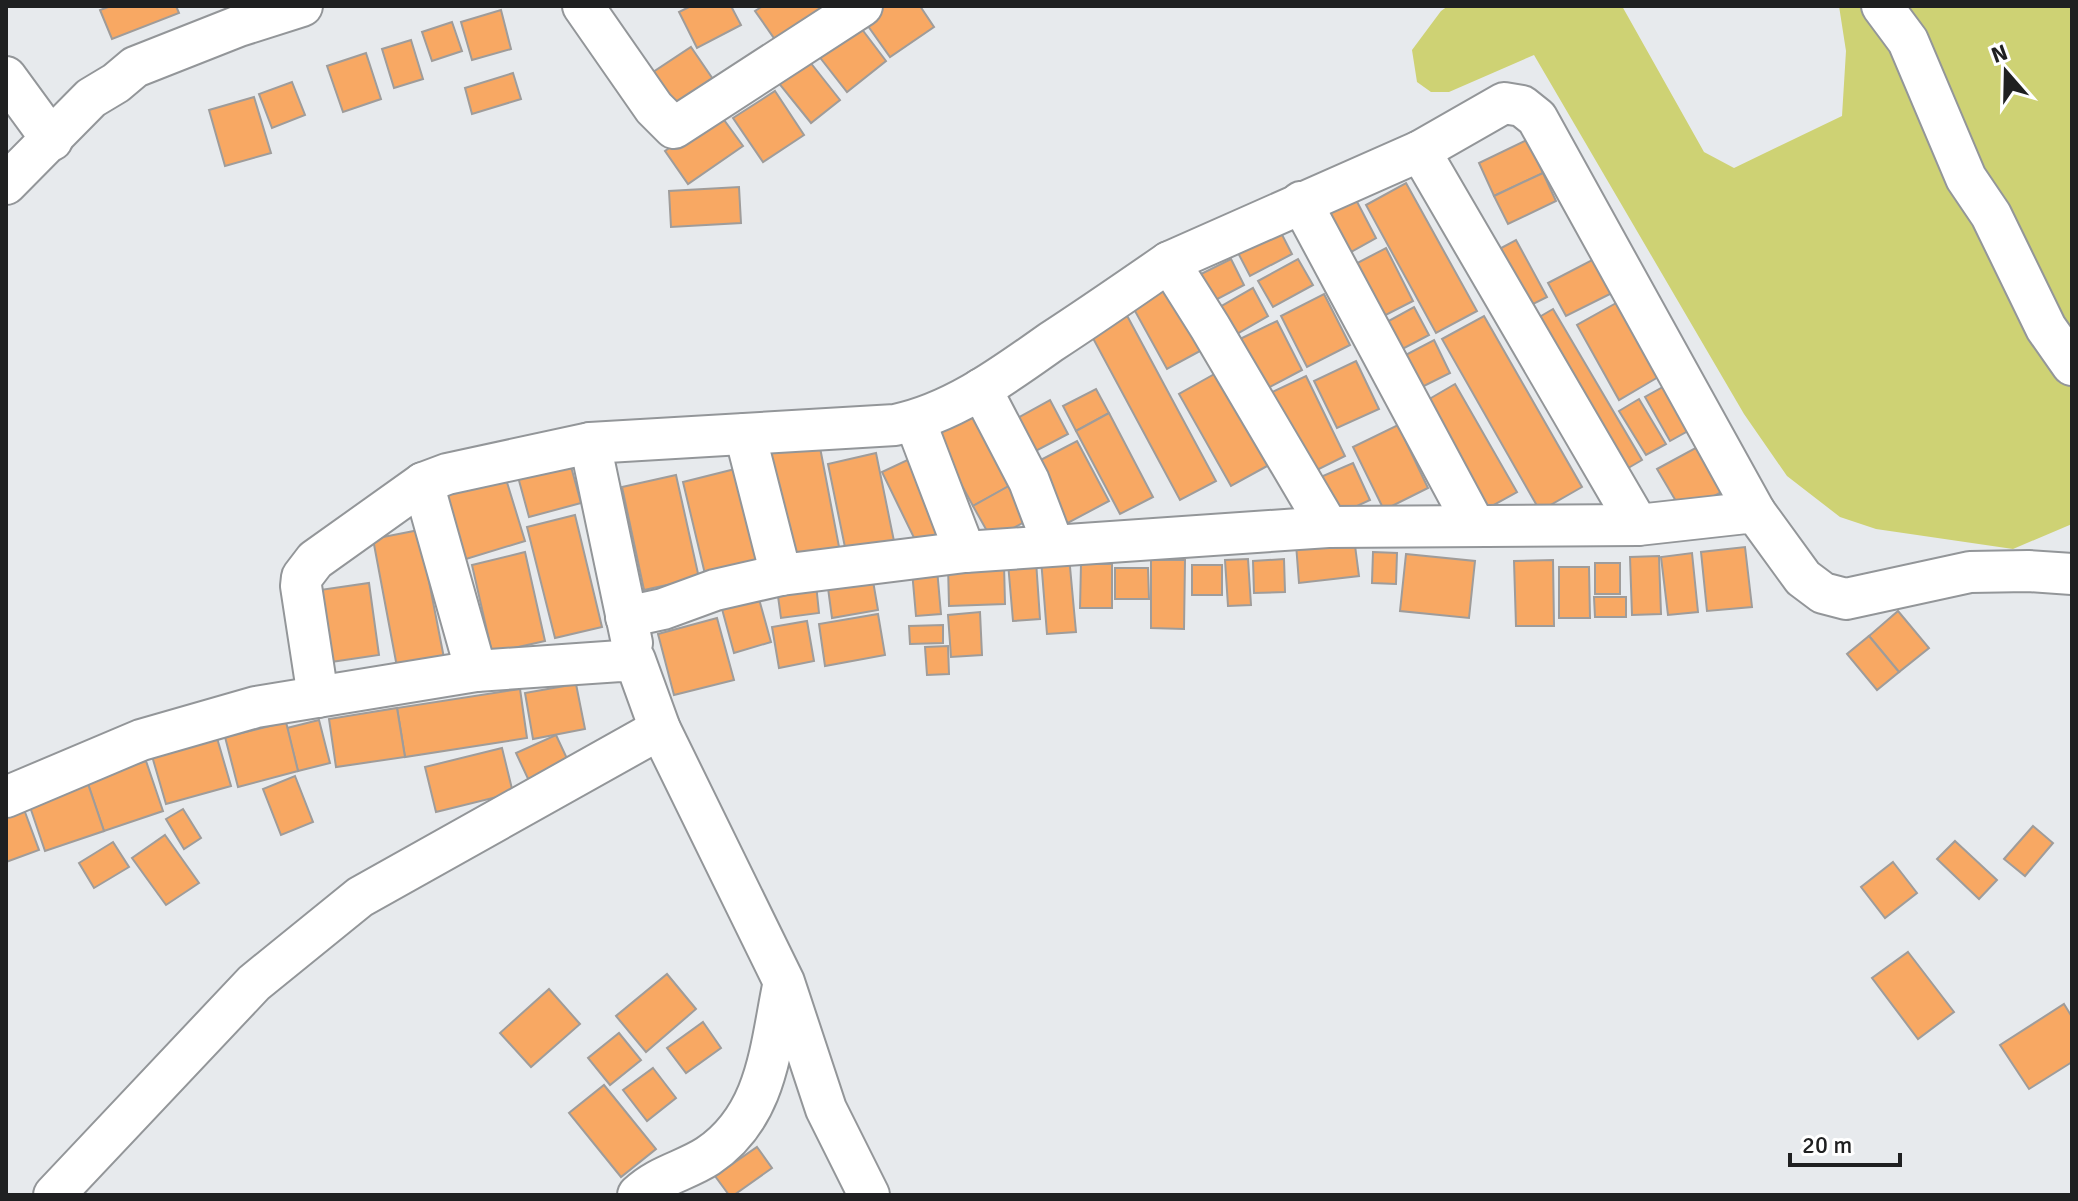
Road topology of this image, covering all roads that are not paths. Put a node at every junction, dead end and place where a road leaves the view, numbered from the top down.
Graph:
1 (302, 6) edge
2 (583, 6) edge
3 (862, 6) edge
4 (1882, 6) edge
5 (6, 77) edge
6 (52, 140) junction
7 (1420, 151) junction
8 (6, 184) edge
9 (1301, 202) junction
10 (1169, 262) junction
11 (2072, 365) edge
12 (981, 389) junction
13 (915, 421) junction
14 (745, 434) junction
15 (590, 443) junction
16 (423, 483) junction
17 (1755, 512) junction
18 (1638, 525) junction
19 (1475, 526) junction
20 (1328, 527) junction
21 (1053, 544) junction
22 (965, 552) junction
23 (2072, 574) edge
24 (781, 575) junction
25 (626, 617) junction
26 (635, 660) junction
27 (476, 671) junction
28 (318, 697) junction
29 (660, 729) junction
30 (6, 797) edge
31 (784, 982) junction
32 (54, 1195) edge
33 (638, 1195) edge
34 (869, 1195) edge

1 - 6 street
2 - 3 street
4 - 11 street
5 - 6 street
6 - 8 street
7 - 9 street
7 - 17 street
7 - 18 street
9 - 10 street
9 - 19 street
10 - 12 street
10 - 20 street
12 - 13 street
12 - 21 street
13 - 14 street
13 - 22 street
14 - 15 street
14 - 24 street
15 - 16 street
15 - 25 street
16 - 27 street
16 - 28 street
17 - 18 street
17 - 23 street
18 - 19 street
19 - 20 street
20 - 21 street
21 - 22 street
22 - 24 street
24 - 25 street
25 - 26 street
26 - 27 street
26 - 29 street
27 - 28 street
28 - 30 street
29 - 31 street
29 - 32 street
31 - 33 street
31 - 34 street

